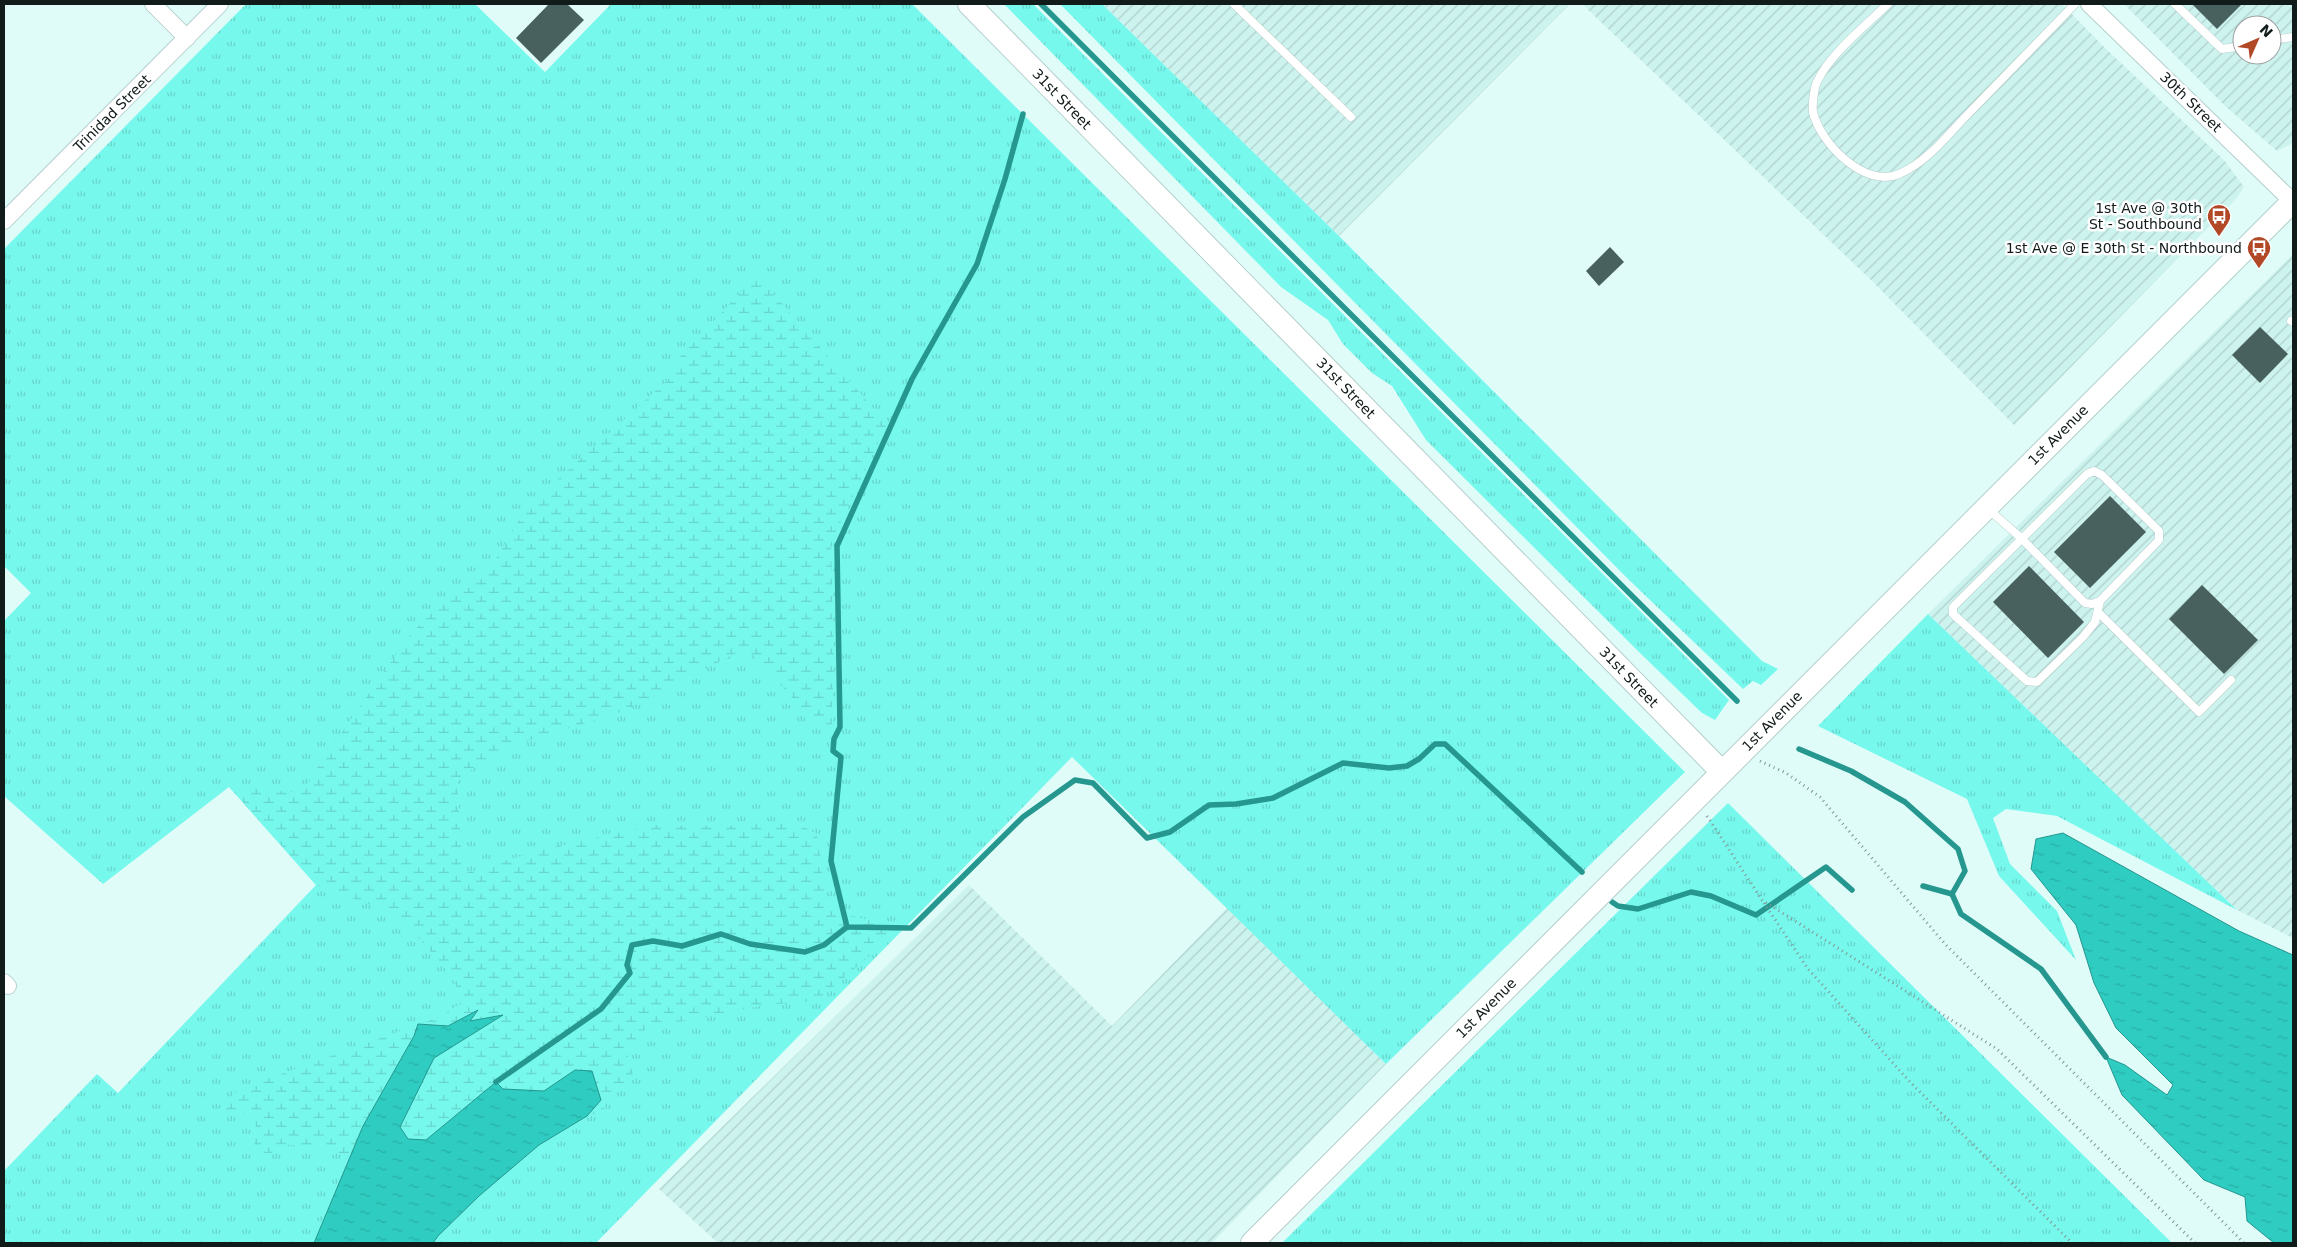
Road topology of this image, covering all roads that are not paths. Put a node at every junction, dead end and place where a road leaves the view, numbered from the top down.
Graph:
1 (153, 4) edge
2 (220, 4) edge
3 (969, 4) edge
4 (1234, 4) edge
5 (1888, 4) edge
6 (2075, 4) edge
7 (2089, 4) edge
8 (2175, 4) edge
9 (187, 38) junction
10 (2232, 48) edge
11 (1351, 117) dead end
12 (2293, 201) edge
13 (4, 222) edge
14 (1986, 507) junction
15 (2021, 538) junction
16 (2100, 601) junction
17 (2098, 612) junction
18 (2231, 680) dead end
19 (1722, 772) junction
20 (1252, 1243) edge

1 - 9 street
2 - 9 street, Trinidad Street
3 - 19 main road, 31st Street
4 - 11 lane
5 - 6 lane
7 - 12 street, 30th Street
8 - 10 lane
9 - 13 street, Trinidad Street
12 - 14 main road, 1st Avenue
14 - 15 lane
14 - 19 main road, 1st Avenue
15 - 16 lane
15 - 16 lane
15 - 17 lane
16 - 17 lane
17 - 18 lane
19 - 20 main road, 1st Avenue

